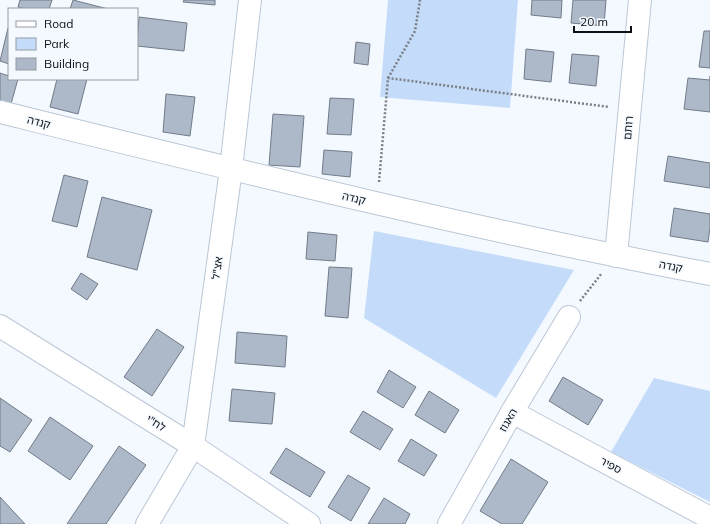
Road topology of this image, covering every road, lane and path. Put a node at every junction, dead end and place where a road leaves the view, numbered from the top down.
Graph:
1 (250, 0) edge
2 (420, 0) edge
3 (640, 0) edge
4 (388, 78) junction
5 (629, 110) junction
6 (0, 112) edge
7 (230, 169) junction
8 (377, 203) junction
9 (616, 256) junction
10 (710, 274) edge
11 (569, 317) joint
12 (0, 326) edge
13 (512, 412) junction
14 (193, 446) junction
15 (710, 518) edge
16 (147, 524) edge
17 (309, 524) edge
18 (449, 524) edge

1 - 7 street, אצ"ל
2 - 4 path
3 - 5 street, רותם
4 - 5 path
4 - 8 path
5 - 9 street, רותם
6 - 7 street, קנדה
7 - 8 street, קנדה
7 - 14 street, אצ"ל
8 - 9 street, קנדה
9 - 10 street, קנדה
9 - 11 path
11 - 13 street, האגוז
12 - 14 street, לח"י
13 - 15 street, ספיר
13 - 18 street, האגוז
14 - 16 street, אצ"ל
14 - 17 street, לח"י

